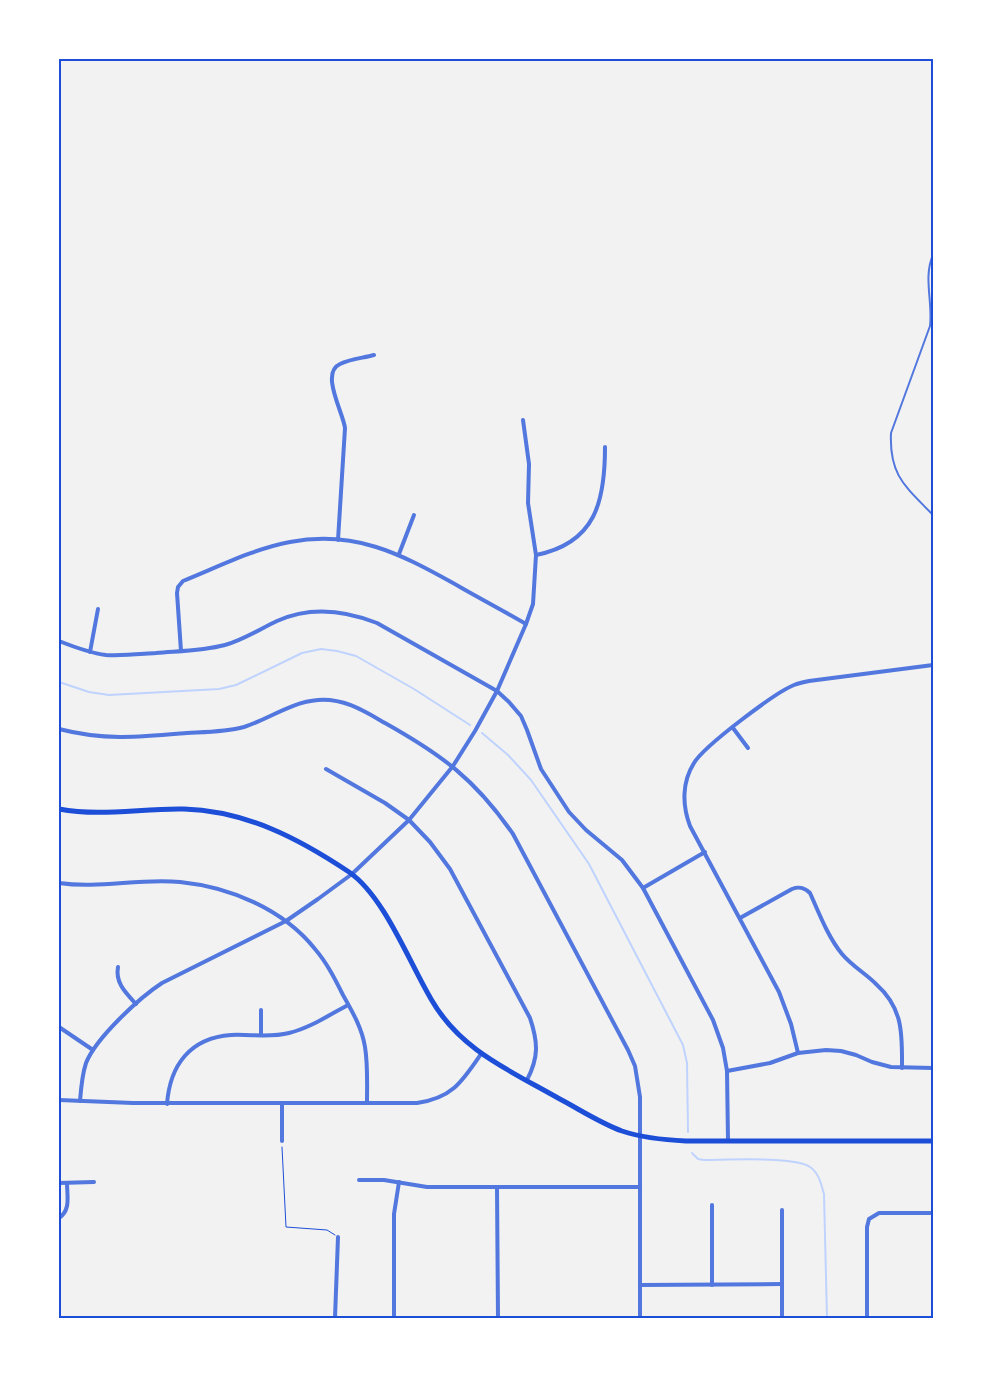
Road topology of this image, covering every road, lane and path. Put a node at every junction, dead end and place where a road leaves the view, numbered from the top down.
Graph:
1 (933, 255) edge
2 (374, 355) dead end
3 (523, 420) dead end
4 (605, 447) dead end
5 (414, 515) dead end
6 (933, 515) edge
7 (338, 540) junction
8 (399, 554) junction
9 (536, 556) junction
10 (98, 609) dead end
11 (526, 624) junction
12 (59, 641) edge
13 (181, 651) junction
14 (90, 652) junction
15 (933, 665) edge
16 (497, 690) junction
17 (733, 728) junction
18 (59, 729) edge
19 (748, 748) dead end
20 (453, 766) junction
21 (326, 769) dead end
22 (59, 809) edge
23 (409, 820) junction
24 (705, 852) junction
25 (352, 874) junction
26 (59, 883) edge
27 (643, 888) junction
28 (740, 918) junction
29 (286, 920) junction
30 (118, 967) dead end
31 (136, 1004) junction
32 (348, 1005) junction
33 (261, 1010) dead end
34 (59, 1028) edge
35 (261, 1035) junction
36 (93, 1050) junction
37 (798, 1053) junction
38 (481, 1054) junction
39 (902, 1068) junction
40 (933, 1068) edge
41 (727, 1071) junction
42 (527, 1080) junction
43 (59, 1100) edge
44 (80, 1101) junction
45 (167, 1104) junction
46 (282, 1104) junction
47 (367, 1104) junction
48 (640, 1136) junction
49 (282, 1141) joint
50 (728, 1141) junction
51 (933, 1141) edge
52 (359, 1180) dead end
53 (94, 1182) dead end
54 (399, 1182) junction
55 (59, 1183) edge
56 (67, 1183) junction
57 (497, 1188) junction
58 (640, 1188) junction
59 (712, 1205) dead end
60 (782, 1210) dead end
61 (933, 1213) edge
62 (59, 1218) edge
63 (338, 1236) joint
64 (782, 1284) junction
65 (640, 1285) junction
66 (712, 1285) junction
67 (335, 1318) edge
68 (394, 1318) edge
69 (498, 1318) edge
70 (640, 1318) edge
71 (782, 1318) edge
72 (867, 1318) edge

1 - 6 lane
2 - 7 street
3 - 9 street
4 - 9 street
5 - 8 street
7 - 8 street
7 - 13 street
8 - 11 street
9 - 11 street
10 - 14 street
11 - 16 street
12 - 14 street
13 - 14 street
13 - 16 street
15 - 17 street
16 - 20 street
16 - 27 street
17 - 19 street
17 - 24 street
18 - 20 street
20 - 23 street
20 - 48 street
21 - 23 street
22 - 25 main road
23 - 25 street
23 - 42 street
24 - 27 street
24 - 28 street
25 - 29 street
25 - 38 main road
26 - 29 street
27 - 41 street
28 - 37 street
28 - 39 street
29 - 31 street
29 - 32 street
30 - 31 street
31 - 36 street
32 - 35 street
32 - 47 street
33 - 35 street
34 - 36 street
35 - 45 street
36 - 44 street
37 - 39 street
37 - 41 street
38 - 42 main road
38 - 47 street
39 - 40 street
41 - 50 street
42 - 48 main road
43 - 44 street
44 - 45 street
45 - 46 street
46 - 47 street
46 - 49 street
48 - 50 main road
48 - 58 street
49 - 63 path
50 - 51 main road
52 - 54 street
53 - 56 street
54 - 57 street
54 - 68 street
55 - 56 street
56 - 62 street
57 - 58 street
57 - 69 street
58 - 65 street
59 - 66 street
60 - 64 street
61 - 72 street
63 - 67 street
64 - 66 street
64 - 71 street
65 - 66 street
65 - 70 street

